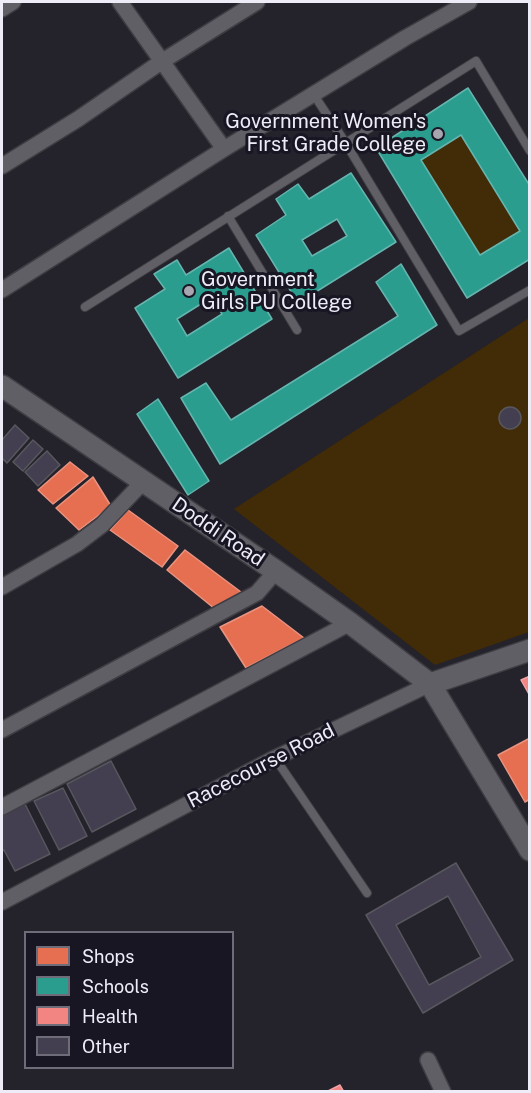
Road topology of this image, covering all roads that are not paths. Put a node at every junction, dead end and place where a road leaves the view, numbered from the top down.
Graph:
1 (14, 2) edge
2 (120, 2) edge
3 (257, 2) edge
4 (469, 2) edge
5 (2, 9) edge
6 (161, 62) junction
7 (314, 95) junction
8 (345, 142) junction
9 (224, 149) junction
10 (530, 151) edge
11 (2, 166) edge
12 (228, 216) junction
13 (2, 290) edge
14 (530, 290) edge
15 (85, 307) dead end
16 (297, 330) dead end
17 (2, 386) edge
18 (143, 482) junction
19 (276, 571) junction
20 (2, 587) edge
21 (350, 623) junction
22 (530, 650) edge
23 (430, 684) junction
24 (2, 730) edge
25 (275, 758) junction
26 (2, 807) edge
27 (530, 850) edge
28 (367, 893) dead end
29 (2, 902) edge
30 (428, 1060) dead end
31 (443, 1092) edge

1 - 5 street
2 - 6 street
3 - 6 street
4 - 7 street
6 - 9 street
6 - 11 street
7 - 8 lane
7 - 9 street
8 - 10 lane
8 - 12 lane
8 - 14 lane
9 - 13 street
12 - 15 lane
12 - 16 lane
17 - 18 street, Doddi Road
18 - 19 street, Doddi Road
18 - 20 street
19 - 21 street, Doddi Road
19 - 24 street
21 - 23 street, Doddi Road
21 - 26 street
22 - 23 street, Racecourse Road
23 - 25 street, Racecourse Road
23 - 27 street
25 - 28 lane
25 - 29 street, Racecourse Road
30 - 31 street

